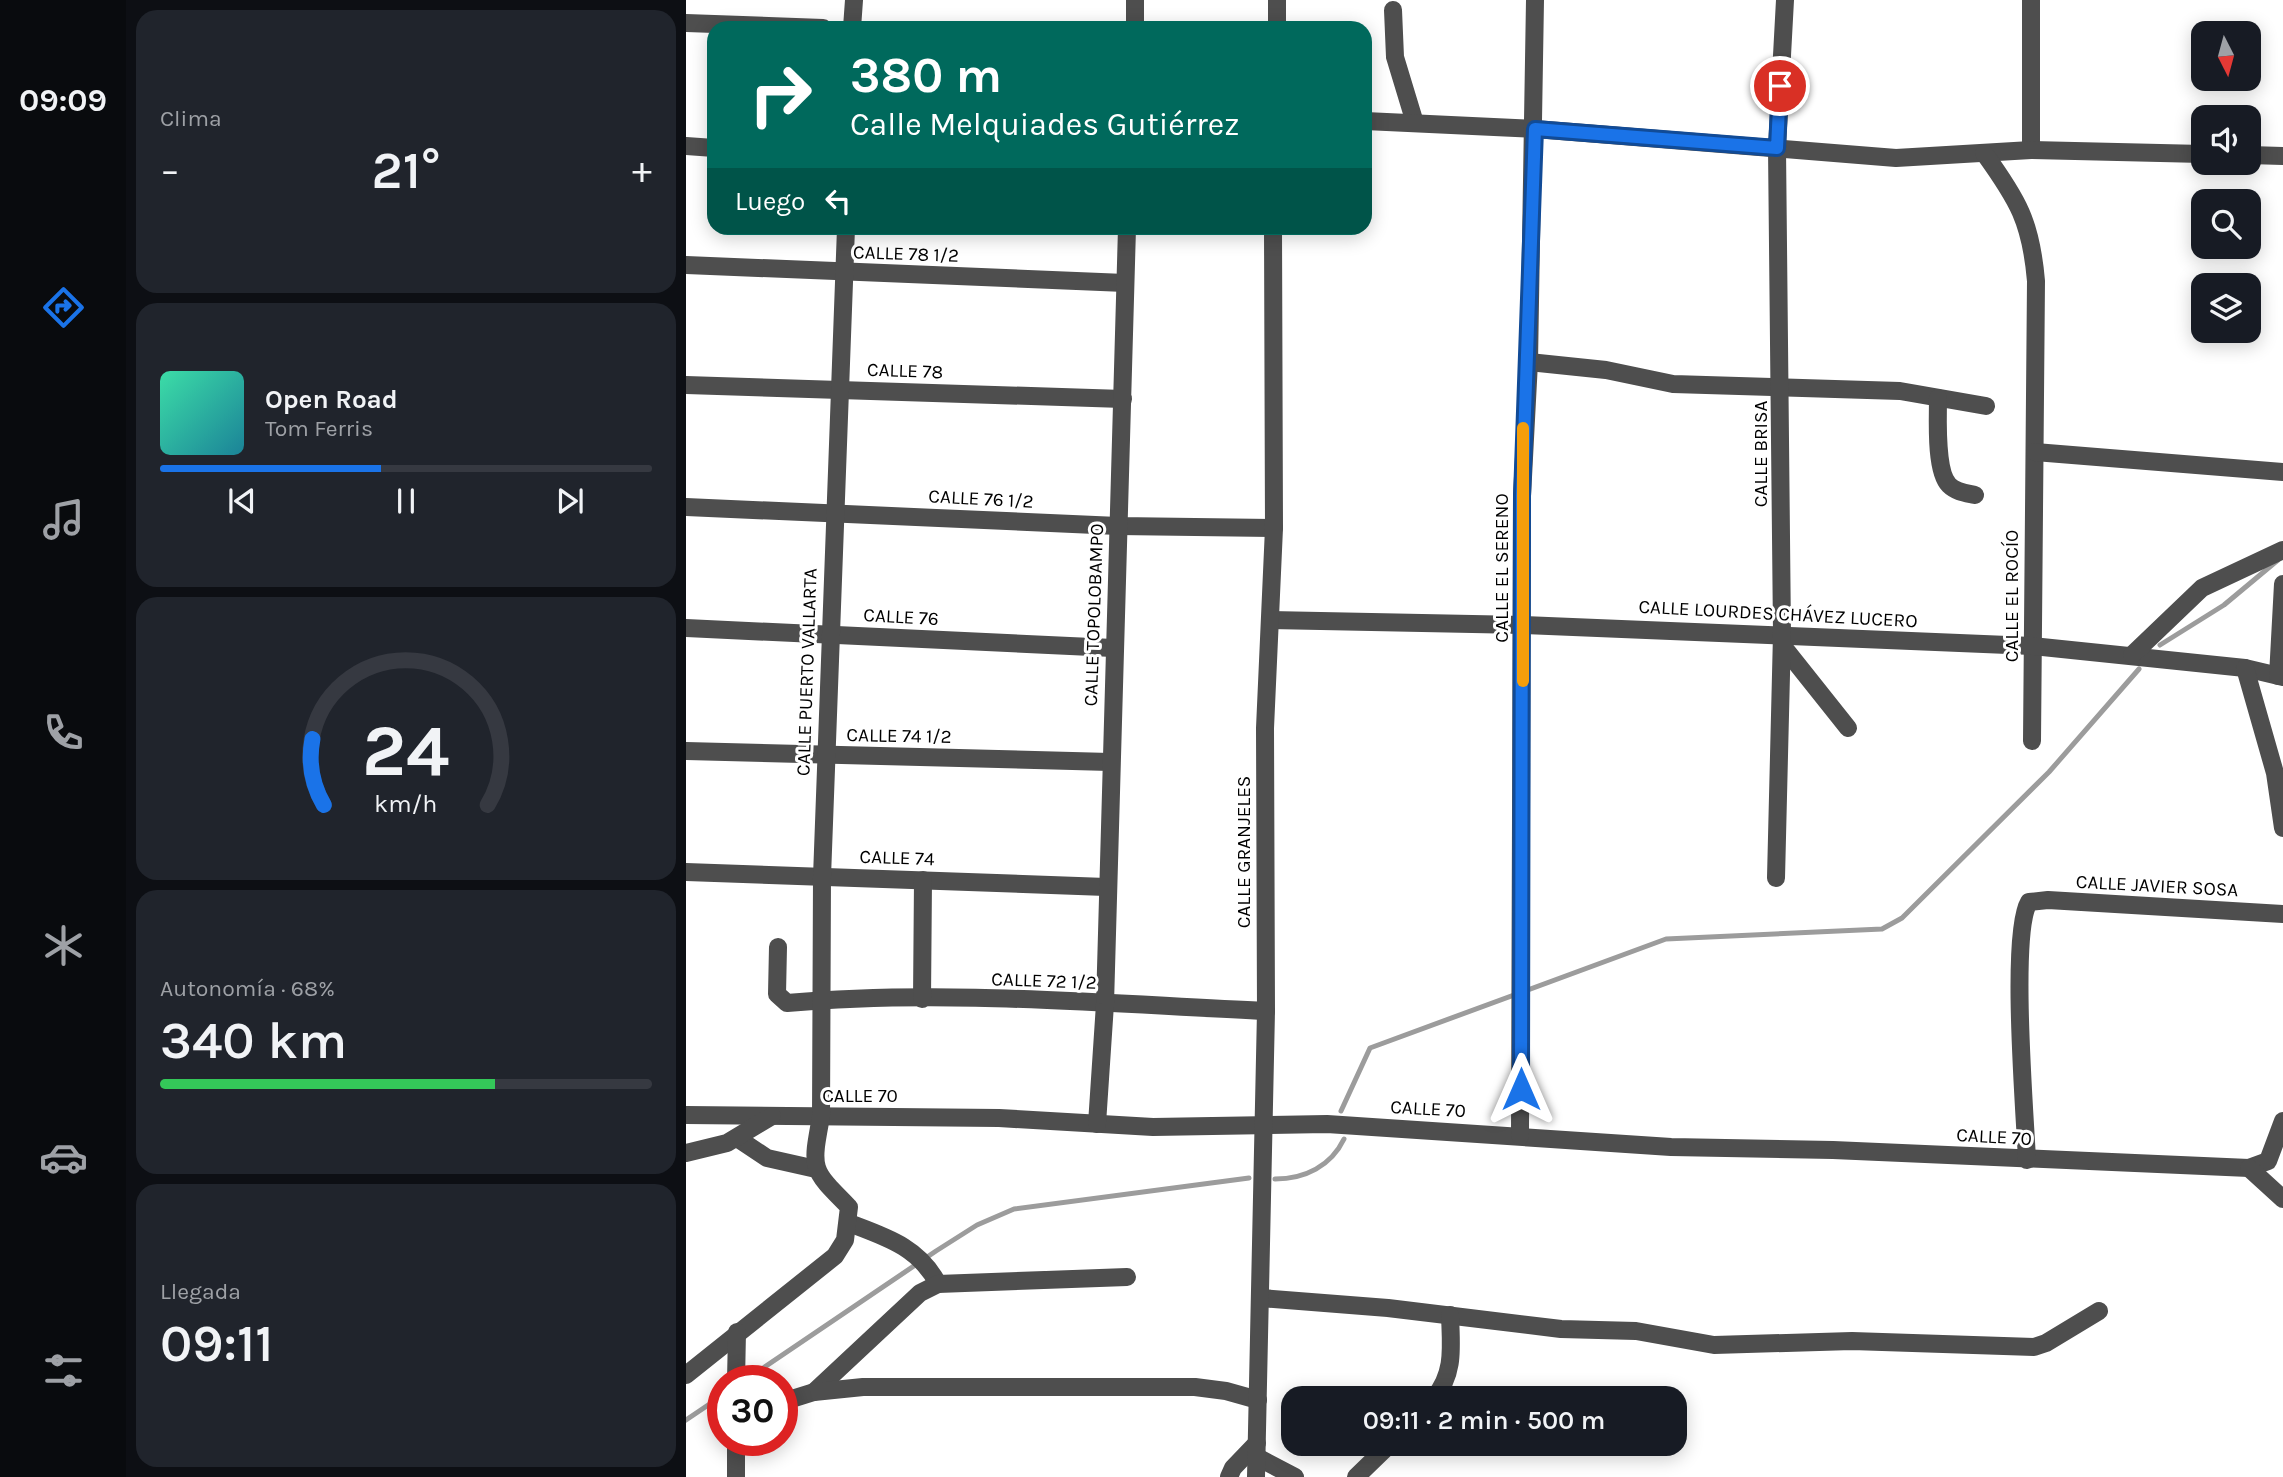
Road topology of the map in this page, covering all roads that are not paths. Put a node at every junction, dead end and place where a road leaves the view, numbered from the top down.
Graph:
1 (854, 0) edge
2 (1135, 0) edge
3 (1277, 0) edge
4 (1535, 0) edge
5 (1785, 0) edge
6 (2031, 0) edge
7 (1393, 10) dead end
8 (852, 21) edge
9 (1135, 21) edge
10 (1277, 21) edge
11 (686, 23) edge
12 (707, 24) edge
13 (1372, 121) edge
14 (1415, 123) junction
15 (1535, 129) junction
16 (686, 146) edge
17 (707, 148) edge
18 (1777, 148) junction
19 (2031, 150) junction
20 (1984, 153) junction
21 (2191, 154) edge
22 (2261, 155) edge
23 (2283, 156) edge
24 (845, 235) edge
25 (1127, 235) edge
26 (1273, 235) edge
27 (686, 265) edge
28 (844, 273) junction
29 (1125, 283) junction
30 (1529, 362) junction
31 (686, 385) edge
32 (1782, 389) junction
33 (839, 390) junction
34 (1938, 398) junction
35 (1123, 399) junction
36 (1986, 406) dead end
37 (2035, 452) junction
38 (2283, 472) edge
39 (1975, 495) dead end
40 (686, 507) edge
41 (833, 513) junction
42 (1118, 526) junction
43 (1274, 528) junction
44 (2283, 550) edge
45 (2283, 584) edge
46 (1270, 620) junction
47 (1524, 625) junction
48 (686, 628) edge
49 (829, 634) junction
50 (1782, 640) junction
51 (2032, 646) junction
52 (1113, 648) junction
53 (2132, 655) junction
54 (2245, 668) junction
55 (2280, 677) edge
56 (1848, 728) dead end
57 (2032, 741) dead end
58 (686, 751) edge
59 (826, 755) junction
60 (1110, 762) junction
61 (2283, 818) edge
62 (686, 872) edge
63 (822, 877) junction
64 (1776, 878) dead end
65 (923, 880) junction
66 (1106, 887) junction
67 (2283, 914) edge
68 (778, 947) dead end
69 (922, 999) junction
70 (821, 1000) junction
71 (1105, 1004) junction
72 (1266, 1012) junction
73 (686, 1115) edge
74 (772, 1116) junction
75 (821, 1117) junction
76 (2283, 1121) edge
77 (1097, 1124) junction
78 (1262, 1125) junction
79 (1520, 1136) junction
80 (737, 1138) junction
81 (686, 1153) edge
82 (2027, 1160) junction
83 (2249, 1168) junction
84 (816, 1169) junction
85 (2283, 1199) edge
86 (849, 1223) junction
87 (935, 1277) junction
88 (1127, 1277) dead end
89 (1261, 1298) junction
90 (2099, 1311) dead end
91 (1450, 1315) junction
92 (737, 1332) junction
93 (736, 1365) edge
94 (686, 1375) edge
95 (1444, 1386) edge
96 (814, 1392) junction
97 (798, 1397) edge
98 (1258, 1400) junction
99 (1257, 1450) junction
100 (736, 1456) edge
101 (1378, 1456) edge
102 (736, 1477) edge
103 (1228, 1477) edge
104 (1256, 1477) edge
105 (1295, 1477) edge
106 (1356, 1477) edge

1 - 8 street
2 - 9 street
3 - 10 street
4 - 15 street, CALLE EL SERENO
5 - 18 street, CALLE BRISA
6 - 19 street
7 - 14 street
11 - 12 street
13 - 14 street
14 - 15 street
15 - 18 street
15 - 30 street, CALLE EL SERENO
16 - 17 street
18 - 20 street
18 - 32 street, CALLE BRISA
19 - 20 street
19 - 21 street
20 - 37 street, CALLE EL ROCÍO
22 - 23 street
24 - 28 street, CALLE PUERTO VALLARTA
25 - 29 street, CALLE TOPOLOBAMPO
26 - 43 street, CALLE GRANJELES
27 - 28 street, CALLE 78 1/2
28 - 29 street, CALLE 78 1/2
28 - 33 street, CALLE PUERTO VALLARTA
29 - 35 street, CALLE TOPOLOBAMPO
30 - 32 street
30 - 47 street, CALLE EL SERENO
31 - 33 street, CALLE 78
32 - 34 street
32 - 50 street, CALLE BRISA
33 - 35 street, CALLE 78
33 - 41 street, CALLE PUERTO VALLARTA
34 - 36 street
34 - 39 street
35 - 42 street, CALLE TOPOLOBAMPO
37 - 38 street
37 - 51 street, CALLE EL ROCÍO
40 - 41 street, CALLE 76 1/2
41 - 42 street, CALLE 76 1/2
41 - 49 street, CALLE PUERTO VALLARTA
42 - 43 street, CALLE 76 1/2
42 - 52 street, CALLE TOPOLOBAMPO
43 - 46 street, CALLE GRANJELES
44 - 53 street
45 - 55 street
46 - 47 street, CALLE LOURDES CHÁVEZ LUCERO
46 - 72 street, CALLE GRANJELES
47 - 50 street, CALLE LOURDES CHÁVEZ LUCERO
47 - 79 street, CALLE EL SERENO
48 - 49 street, CALLE 76
49 - 52 street, CALLE 76
49 - 59 street, CALLE PUERTO VALLARTA
50 - 51 street, CALLE LOURDES CHÁVEZ LUCERO
50 - 56 street
50 - 64 street, CALLE BRISA
51 - 53 street, CALLE LOURDES CHÁVEZ LUCERO
51 - 57 street, CALLE EL ROCÍO
52 - 60 street, CALLE TOPOLOBAMPO
53 - 54 street, CALLE LOURDES CHÁVEZ LUCERO
54 - 55 street, CALLE LOURDES CHÁVEZ LUCERO
54 - 61 street
58 - 59 street, CALLE 74 1/2
59 - 60 street, CALLE 74 1/2
59 - 63 street, CALLE PUERTO VALLARTA
60 - 66 street, CALLE TOPOLOBAMPO
62 - 63 street, CALLE 74
63 - 65 street, CALLE 74
63 - 70 street, CALLE PUERTO VALLARTA
65 - 66 street, CALLE 74
65 - 69 street
66 - 71 street, CALLE TOPOLOBAMPO
67 - 82 street, CALLE JAVIER SOSA
68 - 70 street, CALLE 72 1/2
69 - 70 street, CALLE 72 1/2
69 - 71 street, CALLE 72 1/2
70 - 75 street, CALLE PUERTO VALLARTA
71 - 72 street, CALLE 72 1/2
71 - 77 street, CALLE TOPOLOBAMPO
72 - 78 street, CALLE GRANJELES
73 - 74 street, CALLE 70
74 - 75 street, CALLE 70
74 - 80 street
75 - 77 street, CALLE 70
75 - 84 street, CALLE PUERTO VALLARTA
76 - 83 street
77 - 78 street, CALLE 70
78 - 79 street, CALLE 70
78 - 89 street, CALLE GRANJELES
79 - 82 street, CALLE 70
80 - 81 street
80 - 84 street
82 - 83 street, CALLE 70
83 - 85 street
84 - 86 street
86 - 87 street
86 - 92 street
87 - 88 street
87 - 96 street
89 - 91 street
89 - 98 street, CALLE GRANJELES
90 - 91 street
91 - 95 street
92 - 93 street
92 - 94 street
96 - 97 street
96 - 98 street
98 - 99 street, CALLE GRANJELES
99 - 103 street
99 - 104 street, CALLE GRANJELES
99 - 105 street
100 - 102 street
101 - 106 street

